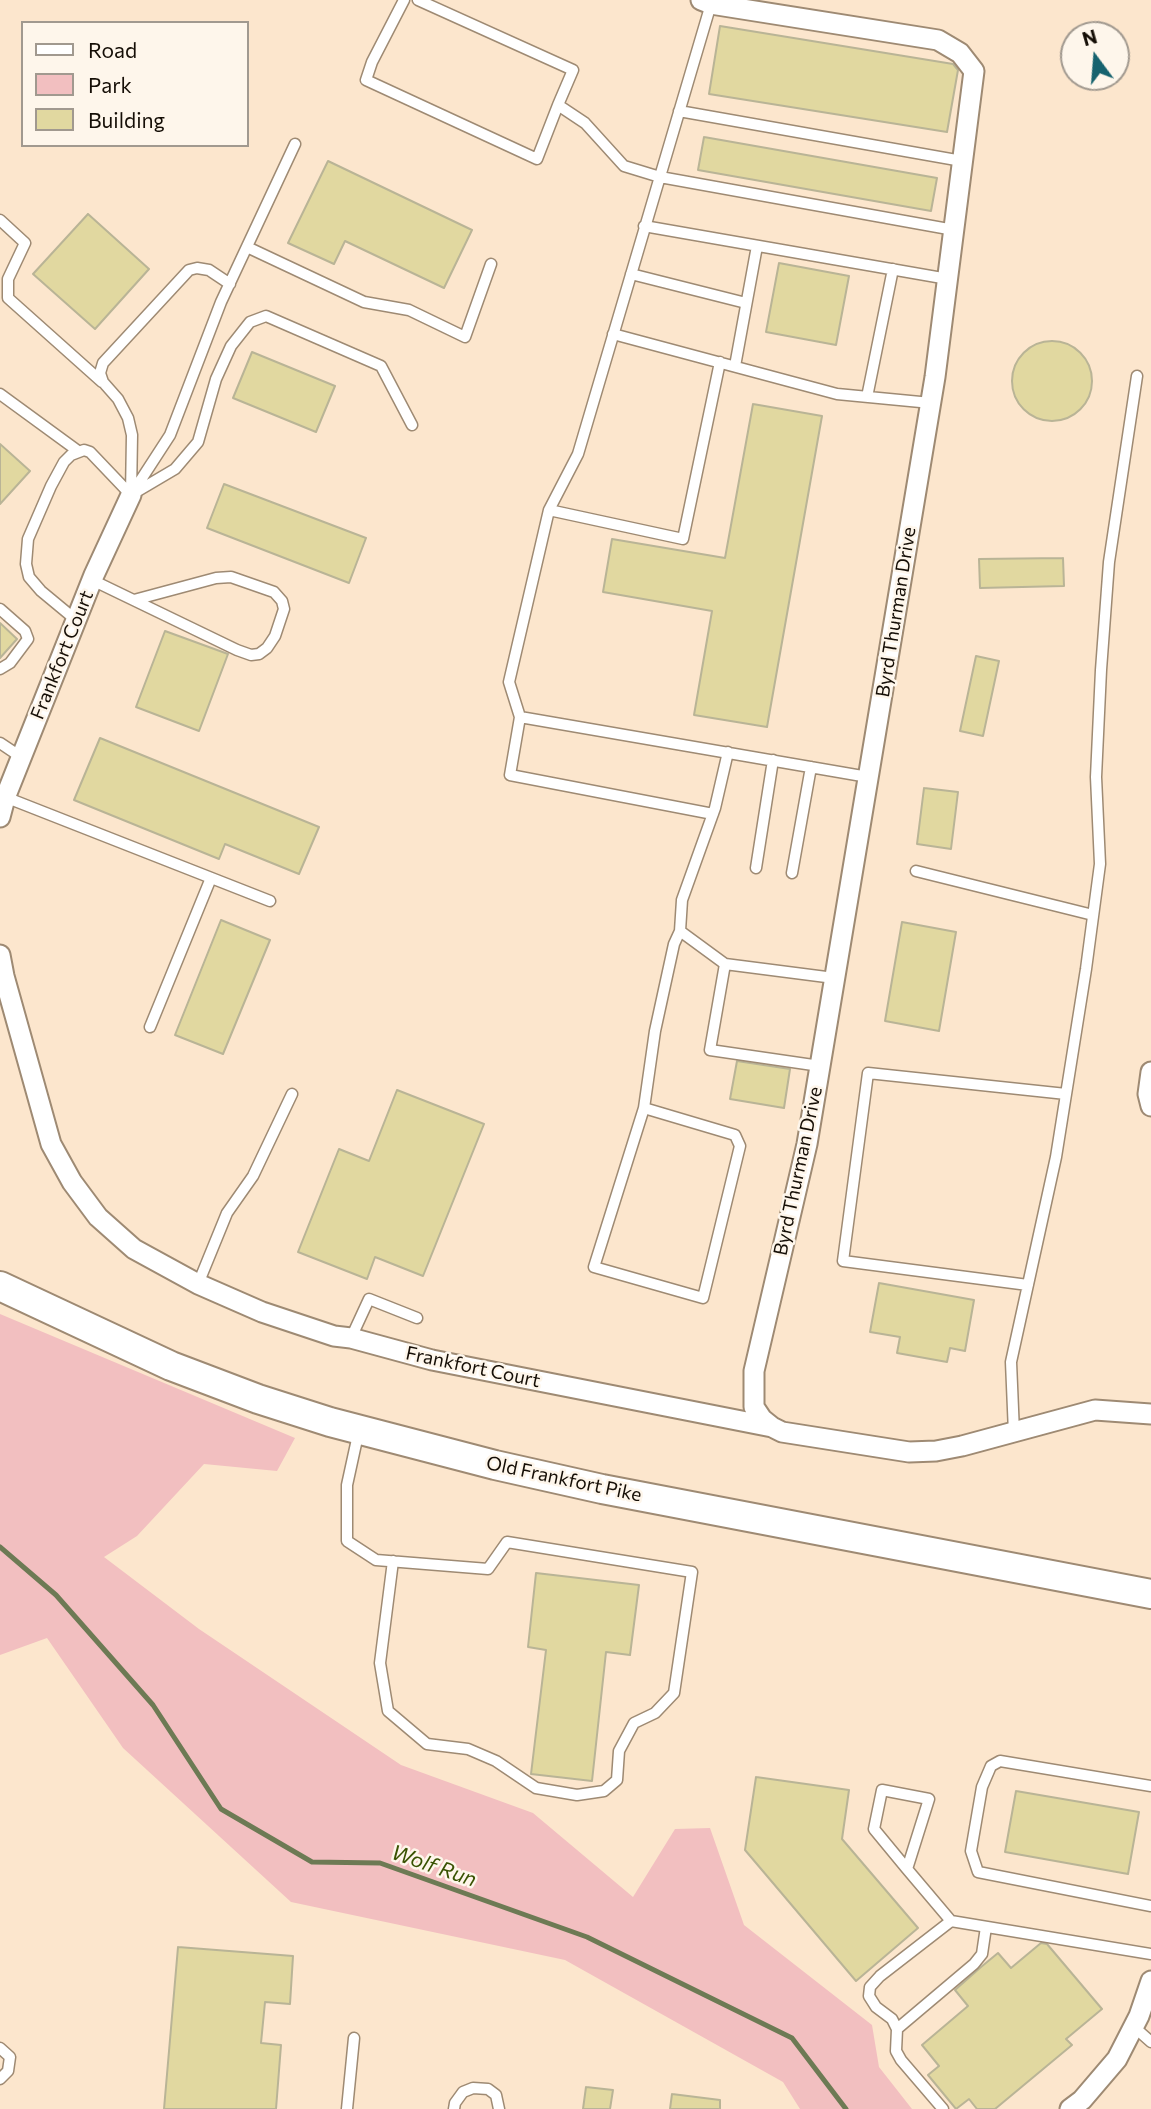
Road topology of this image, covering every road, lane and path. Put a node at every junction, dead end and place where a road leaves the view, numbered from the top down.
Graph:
1 (404, 0) edge
2 (418, 0) edge
3 (706, 2) edge
4 (558, 105) junction
5 (679, 111) junction
6 (295, 144) dead end
7 (962, 161) junction
8 (660, 177) junction
9 (0, 220) edge
10 (644, 226) junction
11 (954, 230) junction
12 (757, 246) junction
13 (247, 247) junction
14 (491, 264) dead end
15 (893, 270) junction
16 (631, 274) junction
17 (4, 276) edge
18 (948, 279) junction
19 (230, 284) junction
20 (746, 303) junction
21 (613, 334) junction
22 (720, 362) junction
23 (735, 366) junction
24 (1137, 376) dead end
25 (103, 382) junction
26 (0, 394) edge
27 (867, 397) junction
28 (931, 403) junction
29 (411, 425) dead end
30 (78, 451) junction
31 (131, 495) junction
32 (550, 510) junction
33 (92, 580) junction
34 (134, 600) junction
35 (0, 608) edge
36 (76, 620) junction
37 (0, 669) edge
38 (520, 717) junction
39 (0, 743) edge
40 (728, 752) junction
41 (21, 757) junction
42 (773, 760) junction
43 (811, 767) junction
44 (868, 777) junction
45 (5, 797) junction
46 (713, 814) junction
47 (0, 817) edge
48 (756, 868) dead end
49 (916, 871) dead end
50 (792, 873) dead end
51 (211, 878) junction
52 (270, 901) dead end
53 (1093, 915) junction
54 (680, 930) junction
55 (0, 955) edge
56 (725, 964) junction
57 (834, 978) junction
58 (150, 1027) dead end
59 (820, 1066) junction
60 (1151, 1072) edge
61 (292, 1094) dead end
62 (1066, 1094) junction
63 (1151, 1107) edge
64 (644, 1108) junction
65 (198, 1284) junction
66 (1028, 1284) junction
67 (0, 1286) edge
68 (417, 1318) dead end
69 (351, 1338) junction
70 (1151, 1414) edge
71 (772, 1427) junction
72 (360, 1430) junction
73 (1014, 1433) junction
74 (393, 1561) junction
75 (1151, 1594) edge
76 (1151, 1786) edge
77 (907, 1869) junction
78 (1151, 1906) edge
79 (951, 1921) junction
80 (986, 1927) junction
81 (1151, 1954) edge
82 (1151, 1981) edge
83 (1133, 2026) junction
84 (897, 2029) junction
85 (354, 2038) dead end
86 (1151, 2042) edge
87 (0, 2048) edge
88 (0, 2079) edge
89 (1081, 2106) edge
90 (347, 2109) edge
91 (454, 2109) edge
92 (499, 2109) edge
93 (943, 2109) edge

1 - 4 lane
2 - 4 lane
3 - 5 lane
3 - 7 street, Byrd Thurman Drive
4 - 8 lane
5 - 7 lane
5 - 8 lane
6 - 13 lane
7 - 11 street, Byrd Thurman Drive
8 - 10 lane
8 - 11 lane
9 - 17 lane
10 - 12 lane
10 - 16 lane
11 - 18 street, Byrd Thurman Drive
12 - 15 lane
12 - 20 lane
13 - 14 lane
13 - 19 lane
15 - 18 lane
15 - 27 lane
16 - 20 lane
16 - 21 lane
17 - 25 lane
18 - 28 street, Byrd Thurman Drive
19 - 25 lane
19 - 31 lane
20 - 23 lane
21 - 22 lane
21 - 32 lane
22 - 23 lane
22 - 32 lane
23 - 27 lane
24 - 53 lane
25 - 31 lane
26 - 30 lane
27 - 28 lane
28 - 44 street, Byrd Thurman Drive
29 - 31 lane
30 - 31 lane
30 - 36 lane
31 - 33 street, Frankfort Court
32 - 38 lane
33 - 34 lane
33 - 36 street, Frankfort Court
34 - 34 lane
35 - 37 lane
36 - 41 street, Frankfort Court
38 - 40 lane
38 - 46 lane
39 - 41 lane
40 - 42 lane
40 - 46 lane
41 - 45 street, Frankfort Court
42 - 43 lane
42 - 48 lane
43 - 44 lane
43 - 50 lane
44 - 57 street, Byrd Thurman Drive
45 - 47 street, Frankfort Court
45 - 51 lane
46 - 54 lane
49 - 53 lane
51 - 52 lane
51 - 58 lane
53 - 62 lane
54 - 56 lane
54 - 64 lane
55 - 65 street, Frankfort Court
56 - 57 lane
56 - 59 lane
57 - 59 street, Byrd Thurman Drive
59 - 71 street, Byrd Thurman Drive
60 - 63 street
61 - 65 lane
62 - 66 lane
62 - 66 lane
64 - 64 lane
65 - 69 street, Frankfort Court
66 - 73 lane
67 - 72 main road, Old Frankfort Pike
68 - 69 lane
69 - 71 street, Frankfort Court
70 - 73 street, Frankfort Court
71 - 73 street, Frankfort Court
72 - 74 lane
72 - 75 main road, Old Frankfort Pike
74 - 74 lane
76 - 78 lane
77 - 77 lane
77 - 79 lane
79 - 80 lane
79 - 84 lane
80 - 81 lane
80 - 84 lane
82 - 83 street
83 - 86 lane
83 - 89 street
84 - 93 lane
85 - 90 lane
87 - 88 lane
91 - 92 lane

